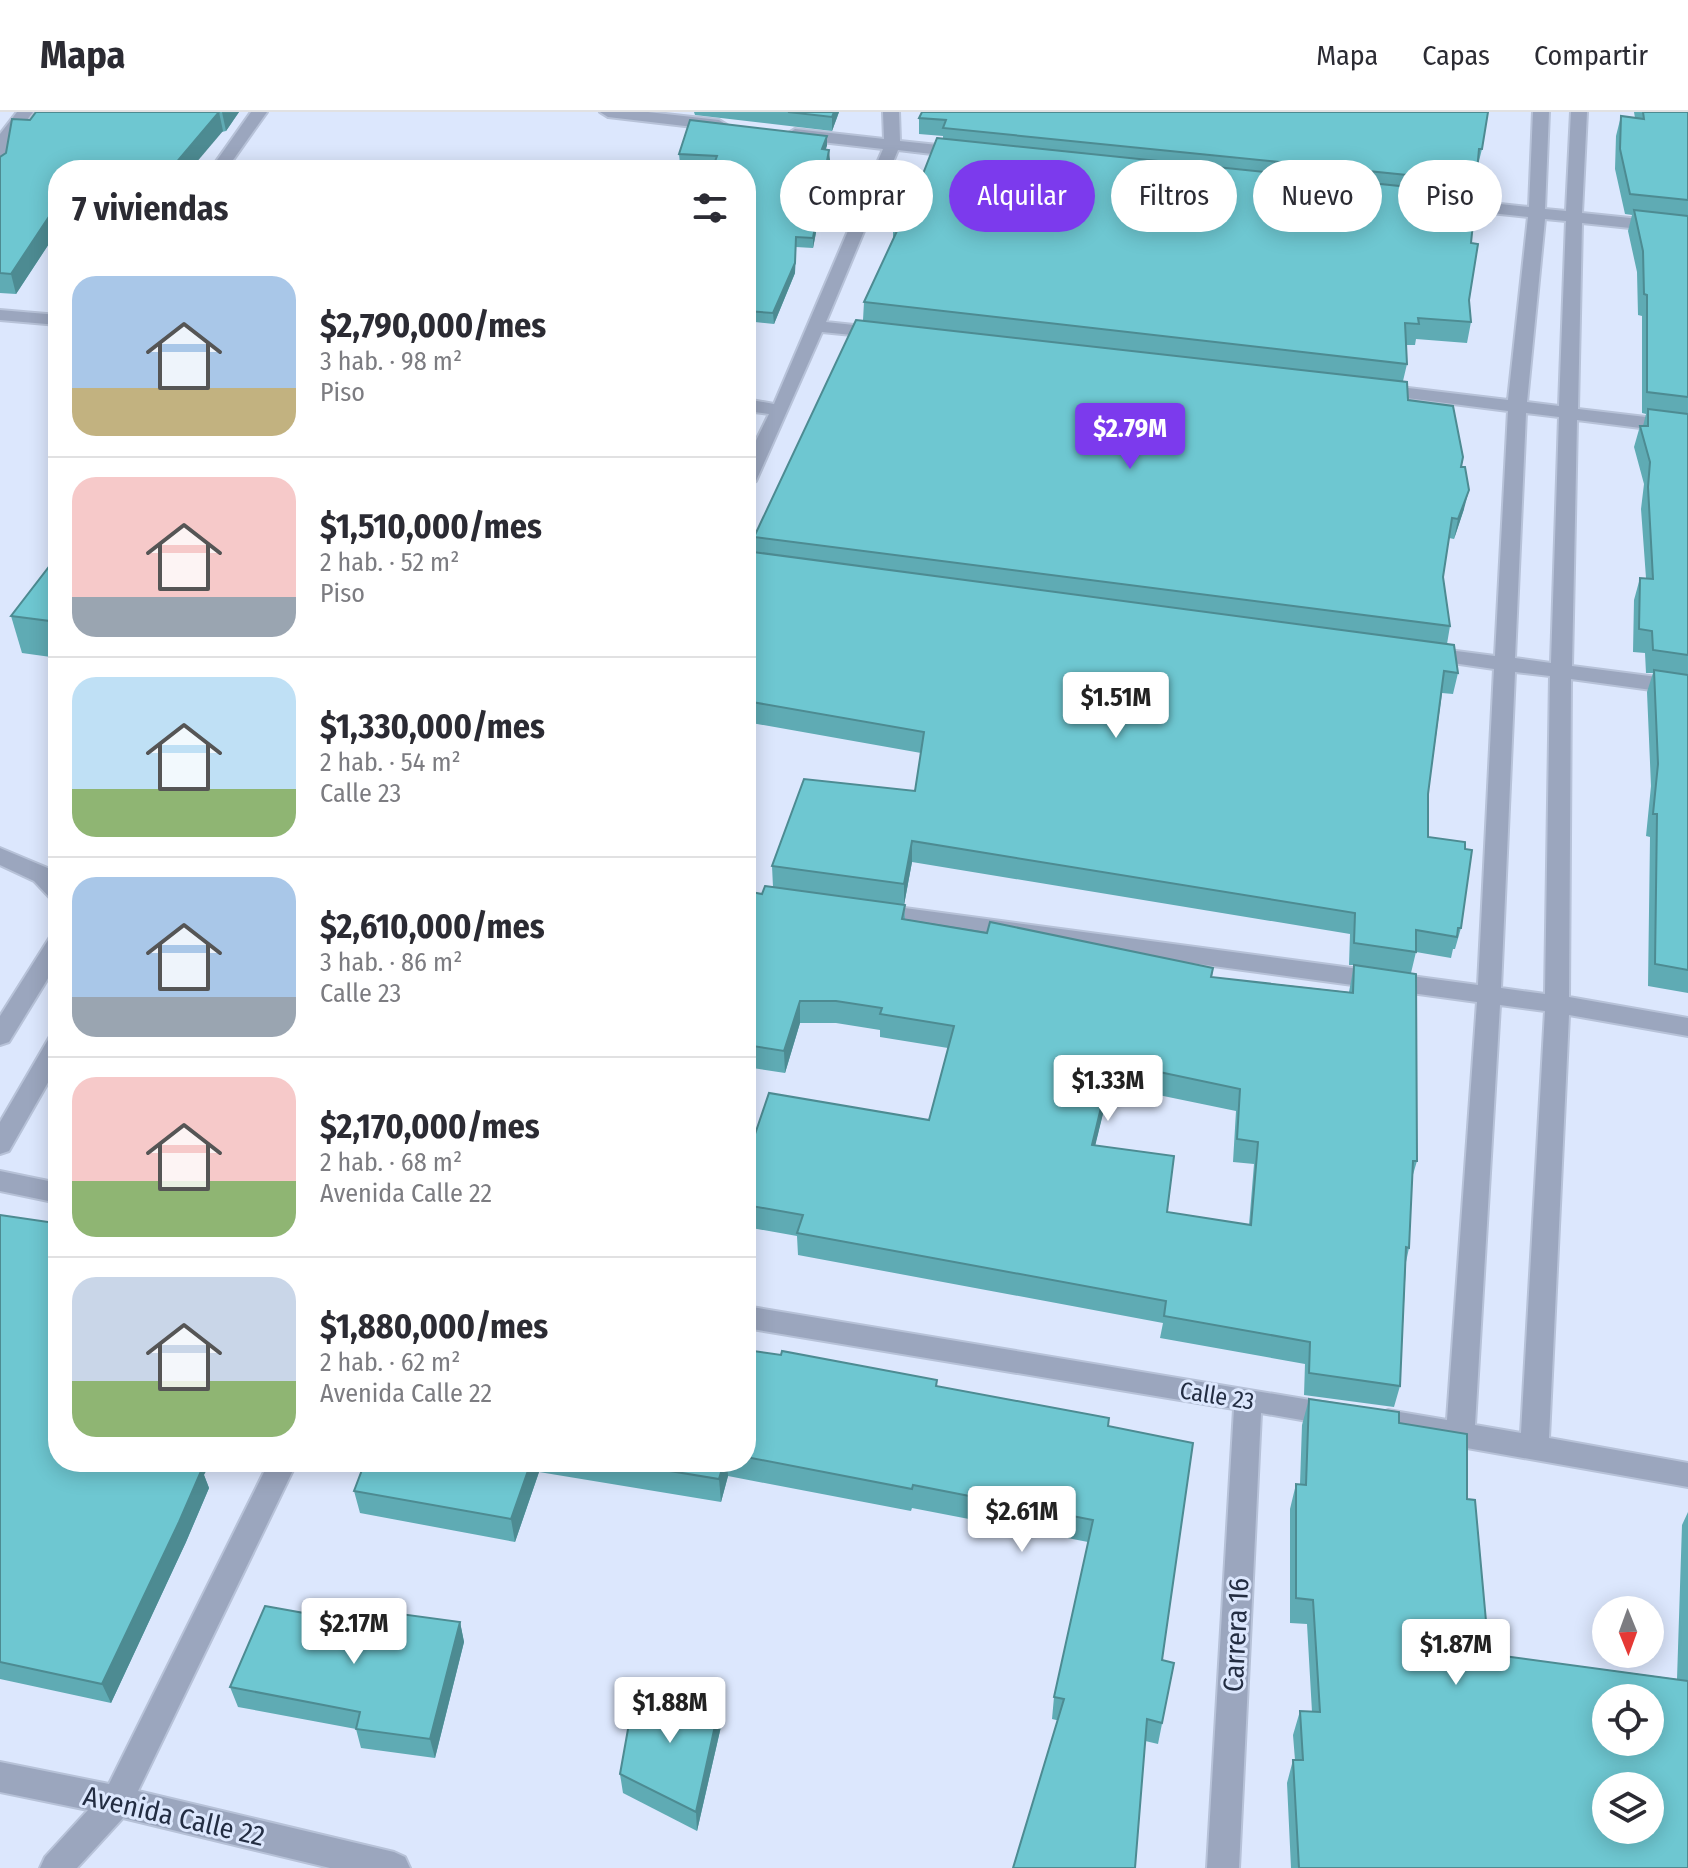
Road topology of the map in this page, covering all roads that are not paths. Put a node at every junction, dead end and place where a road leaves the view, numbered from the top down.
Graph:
1 (25, 112) edge
2 (259, 112) edge
3 (608, 112) edge
4 (891, 112) edge
5 (1541, 112) edge
6 (1579, 112) edge
7 (648, 114) edge
8 (739, 128) edge
9 (785, 133) edge
10 (892, 146) junction
11 (986, 156) edge
12 (225, 160) edge
13 (1, 168) edge
14 (1502, 210) edge
15 (1537, 213) junction
16 (1574, 217) junction
17 (1688, 229) edge
18 (0, 315) edge
19 (48, 319) edge
20 (816, 326) junction
21 (894, 335) edge
22 (1361, 388) edge
23 (756, 406) edge
24 (1517, 406) junction
25 (780, 410) junction
26 (1568, 413) junction
27 (1688, 428) edge
28 (756, 460) edge
29 (1410, 651) edge
30 (1504, 663) junction
31 (1561, 671) junction
32 (1688, 688) edge
33 (0, 856) edge
34 (48, 881) edge
35 (857, 910) edge
36 (48, 959) edge
37 (1489, 996) junction
38 (1557, 1004) junction
39 (1688, 1027) edge
40 (0, 1036) edge
41 (48, 1061) edge
42 (0, 1144) edge
43 (0, 1181) edge
44 (48, 1191) edge
45 (756, 1319) edge
46 (1248, 1402) junction
47 (1460, 1432) junction
48 (1534, 1447) junction
49 (278, 1472) edge
50 (1688, 1475) edge
51 (0, 1777) edge
52 (117, 1801) junction
53 (56, 1868) edge
54 (394, 1868) edge
55 (1223, 1868) edge

1 - 13 street
2 - 12 street
3 - 7 street
4 - 10 street
5 - 15 street
6 - 16 street
7 - 8 street
9 - 10 street
10 - 11 street
10 - 20 street
14 - 15 street
15 - 16 street
15 - 24 street
16 - 17 street
16 - 26 street
18 - 19 street
20 - 21 street
20 - 25 street
22 - 24 street
23 - 25 street
24 - 26 street
24 - 30 street
25 - 28 street
26 - 27 street
26 - 31 street
29 - 30 street
30 - 31 street
30 - 37 street
31 - 32 street
31 - 38 street
33 - 34 street
35 - 37 street
36 - 40 street
37 - 38 street
37 - 47 street
38 - 39 street
38 - 48 street
41 - 42 street
43 - 44 street
45 - 46 street, Calle 23
46 - 47 street, Calle 23
46 - 55 street, Carrera 16
47 - 48 street, Calle 23
48 - 50 street, Calle 23
49 - 52 street
51 - 52 street, Avenida Calle 22
52 - 53 street
52 - 54 street, Avenida Calle 22

